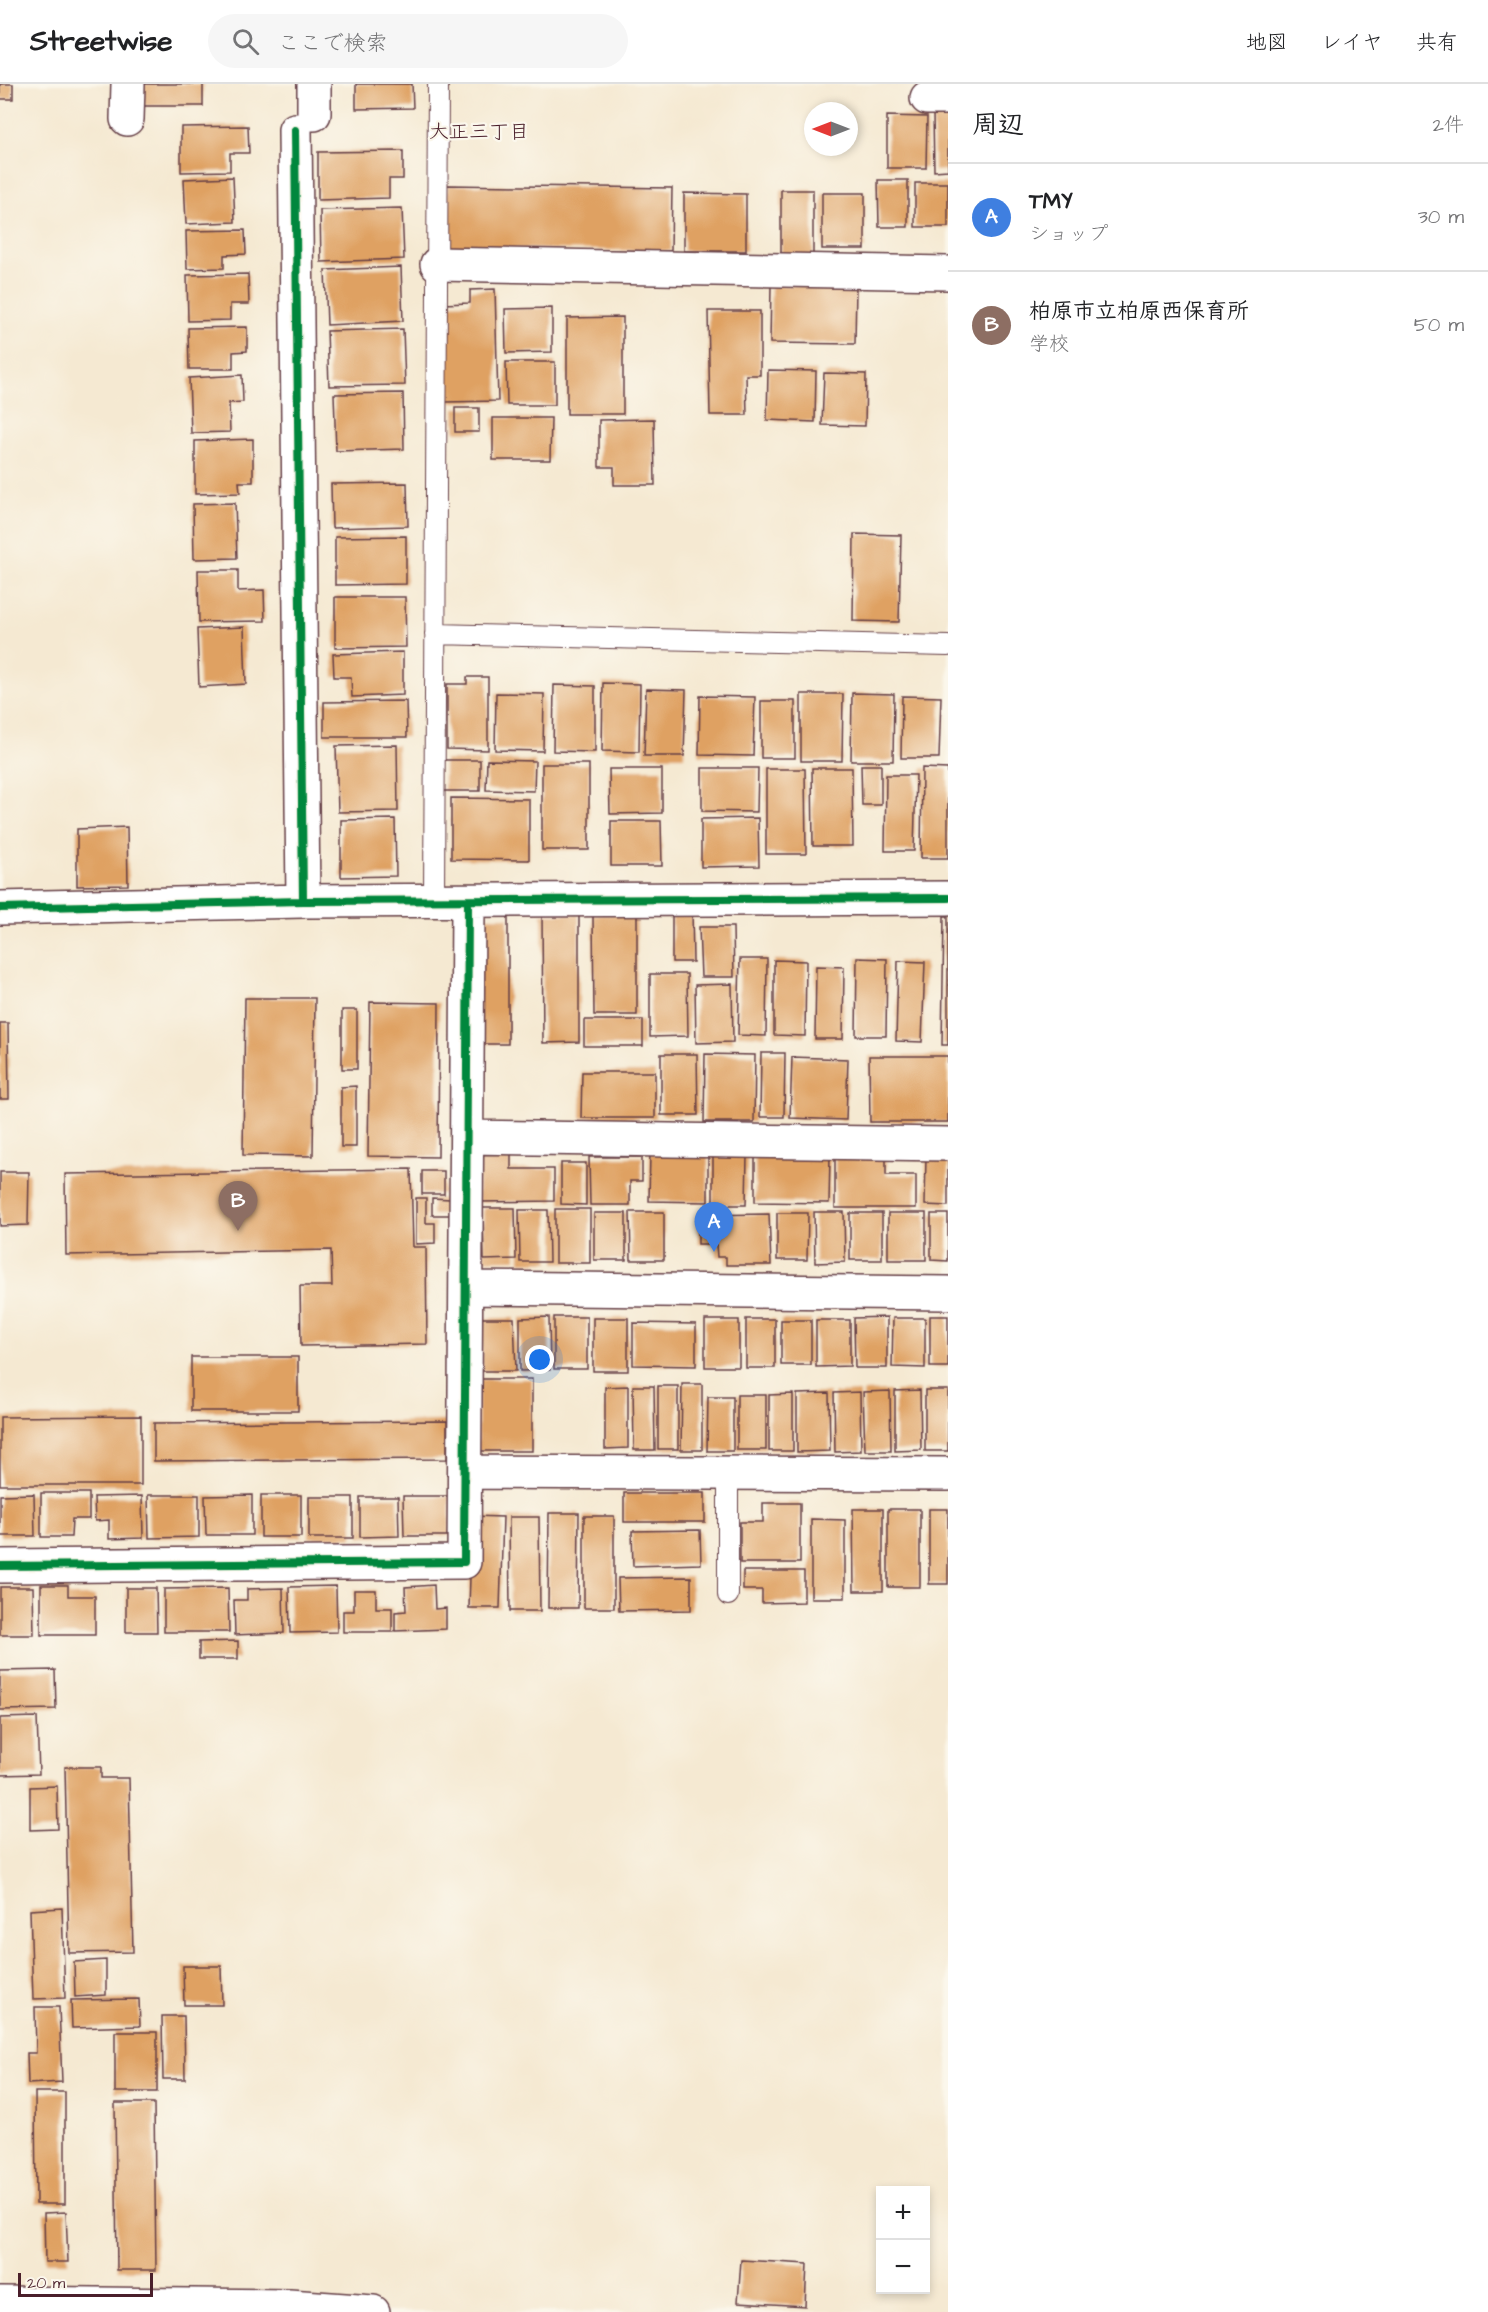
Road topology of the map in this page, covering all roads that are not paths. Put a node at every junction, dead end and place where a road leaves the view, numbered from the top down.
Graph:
1 (128, 84) edge
2 (438, 84) edge
3 (308, 109) edge
4 (127, 119) dead end
5 (437, 264) junction
6 (948, 273) edge
7 (435, 634) junction
8 (948, 646) edge
9 (948, 898) edge
10 (303, 901) junction
11 (434, 902) junction
12 (468, 902) junction
13 (0, 908) edge
14 (467, 1137) junction
15 (948, 1144) edge
16 (466, 1288) junction
17 (948, 1293) edge
18 (465, 1472) junction
19 (728, 1473) junction
20 (948, 1474) edge
21 (0, 1566) edge
22 (728, 1595) dead end
23 (0, 2303) edge
24 (372, 2312) edge

1 - 4 street
2 - 5 lane
3 - 10 street
5 - 6 street
5 - 7 lane
7 - 8 lane
7 - 11 lane
9 - 12 street
10 - 11 street
10 - 13 street
11 - 12 street
12 - 14 street
14 - 15 street
14 - 16 street
16 - 17 street
16 - 18 street
18 - 19 street
18 - 21 street
19 - 20 street
19 - 22 lane
23 - 24 street

